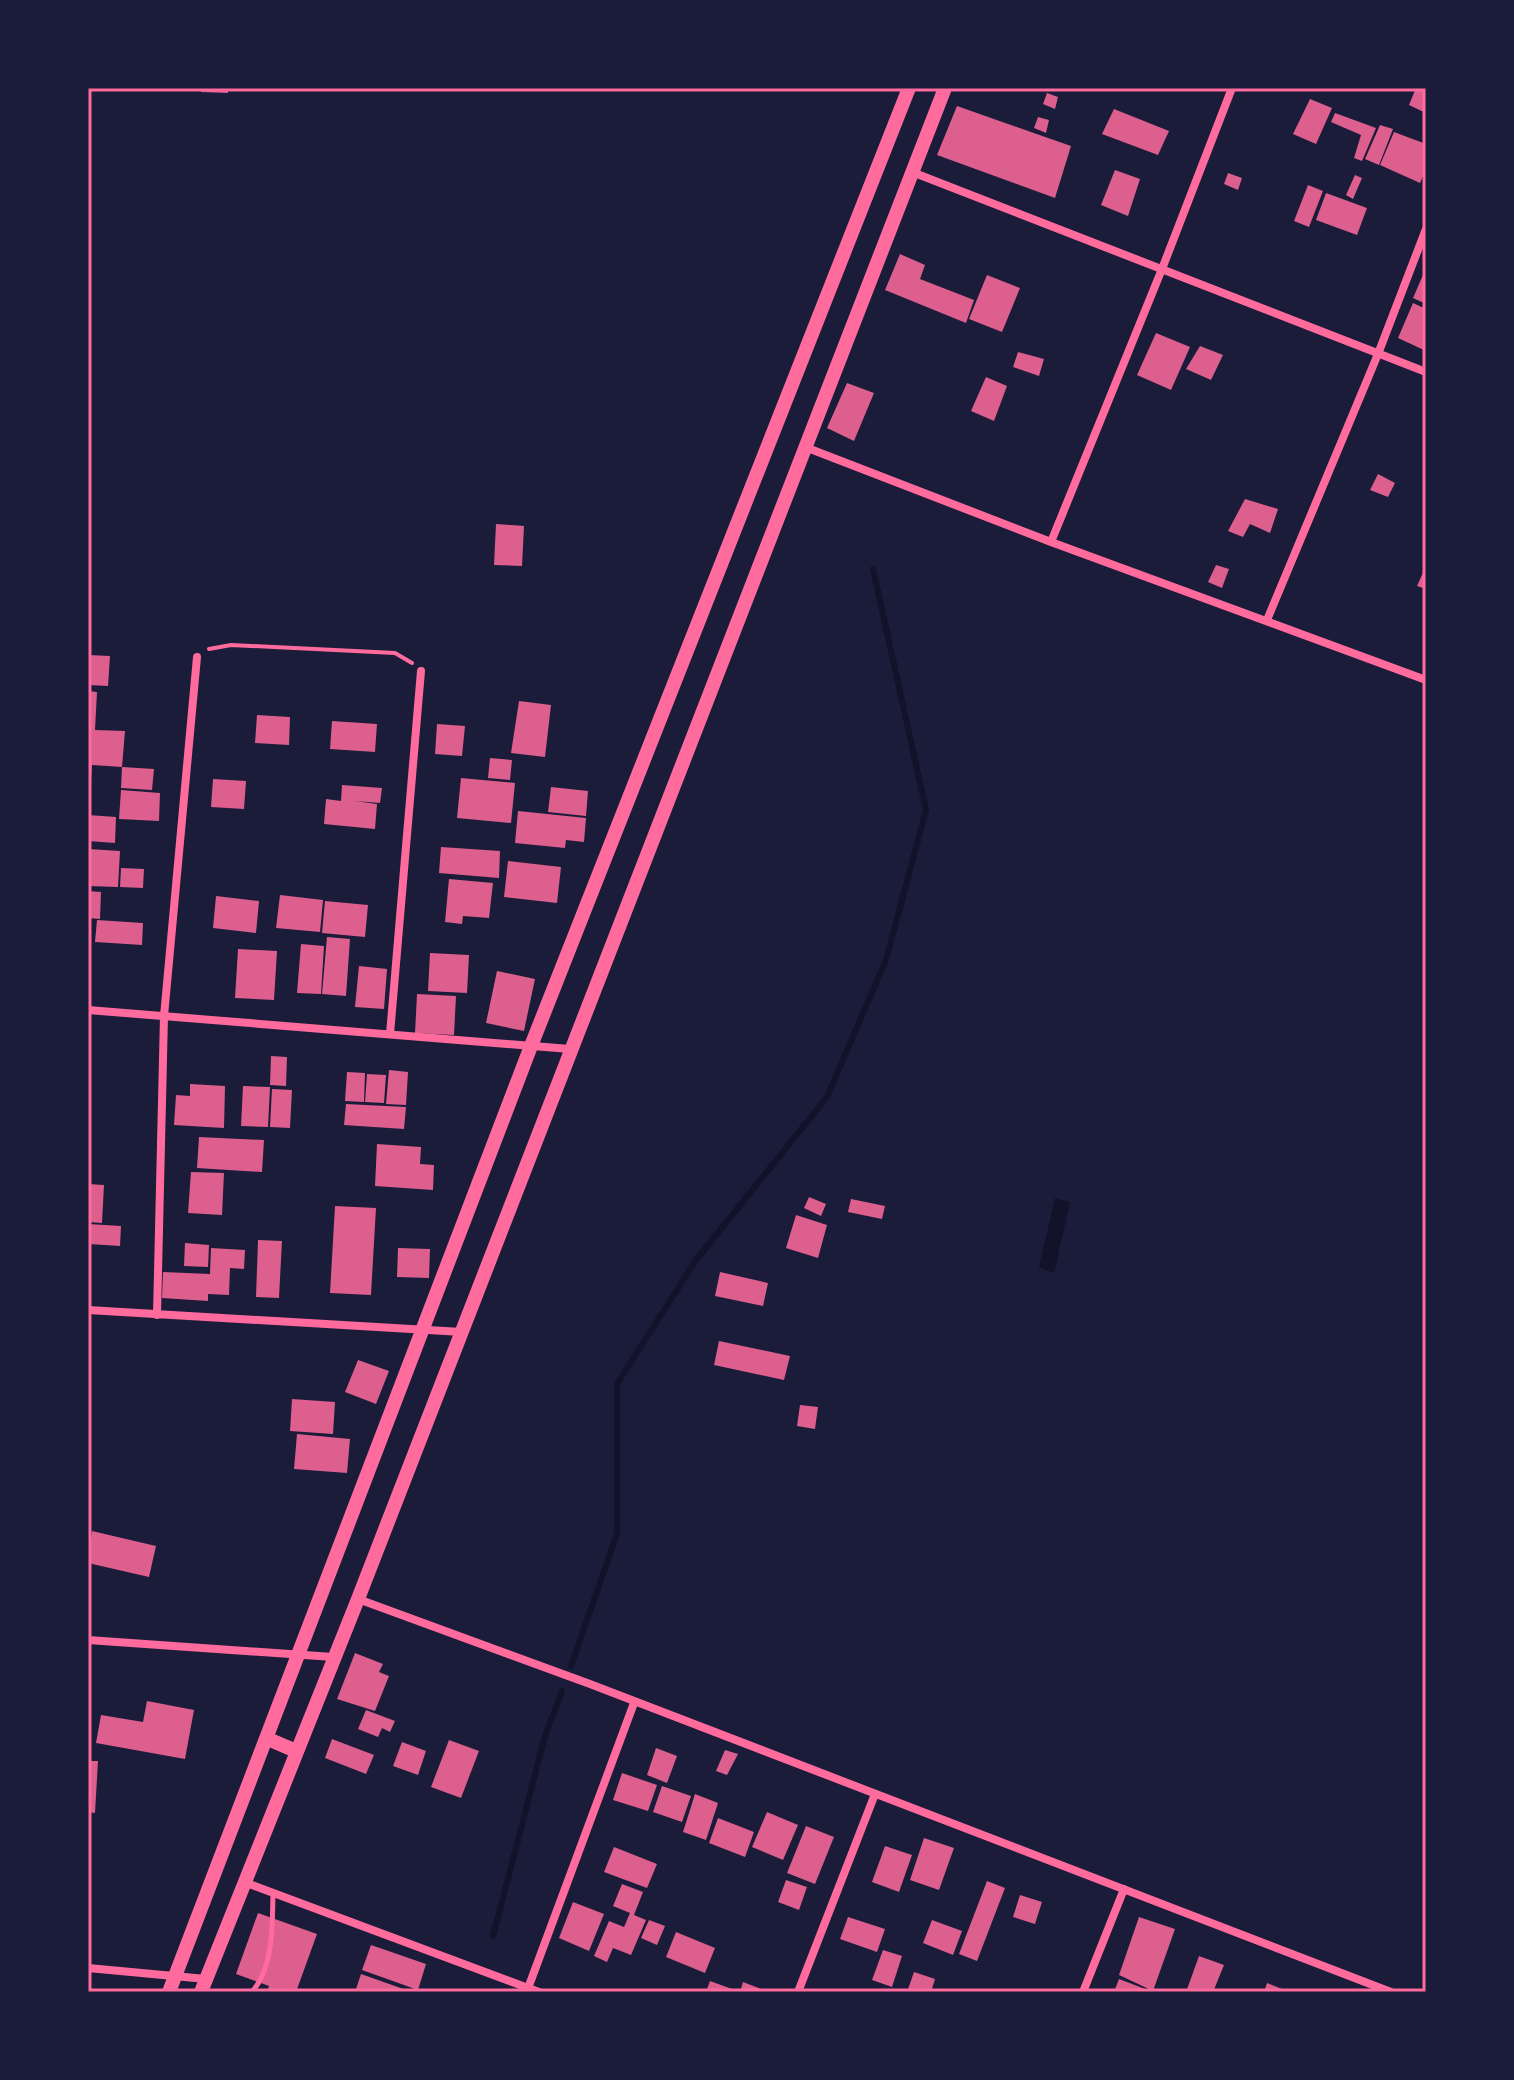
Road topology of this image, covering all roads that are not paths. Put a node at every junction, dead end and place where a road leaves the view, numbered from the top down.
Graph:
1 (909, 88) edge
2 (945, 88) edge
3 (1232, 88) edge
4 (912, 172) junction
5 (1426, 229) edge
6 (1162, 269) junction
7 (1378, 354) junction
8 (1426, 372) edge
9 (804, 446) junction
10 (1051, 542) junction
11 (1267, 620) junction
12 (197, 657) road end
13 (421, 671) road end
14 (1426, 680) edge
15 (88, 1010) edge
16 (164, 1016) junction
17 (390, 1034) junction
18 (531, 1046) junction
19 (570, 1049) junction
20 (88, 1310) edge
21 (157, 1315) junction
22 (423, 1331) junction
23 (462, 1332) junction
24 (358, 1599) junction
25 (88, 1640) edge
26 (301, 1653) junction
27 (333, 1657) junction
28 (634, 1703) junction
29 (268, 1739) junction
30 (296, 1751) junction
31 (875, 1794) junction
32 (244, 1882) junction
33 (1124, 1889) junction
34 (273, 1894) junction
35 (88, 1968) edge
36 (176, 1974) junction
37 (203, 1985) edge
38 (1376, 1989) edge
39 (527, 1990) edge
40 (169, 1992) edge
41 (252, 1992) edge
42 (539, 1992) edge
43 (798, 1992) edge
44 (1083, 1992) edge
45 (1391, 1992) edge

1 - 18 street
2 - 4 street
3 - 6 street
4 - 6 street
4 - 9 street
5 - 7 street
6 - 7 street
6 - 10 street
7 - 8 street
7 - 11 street
9 - 10 street
9 - 19 street
10 - 11 street
11 - 14 street
12 - 16 street
13 - 17 street
15 - 16 street
16 - 17 street
16 - 21 street
17 - 18 street
18 - 19 street
18 - 22 street
19 - 23 street
20 - 21 street
21 - 22 street
22 - 23 street
22 - 26 street
23 - 24 street
24 - 27 street
24 - 28 street
25 - 26 street
26 - 27 street
26 - 29 street
27 - 30 street
28 - 31 street
28 - 39 street
29 - 30 street
29 - 36 street
30 - 32 street
31 - 33 street
31 - 43 street
32 - 34 street
32 - 37 street
33 - 38 street
33 - 44 street
34 - 39 street
34 - 41 lane
35 - 36 street
36 - 37 street
36 - 40 street
38 - 45 street
39 - 42 street

